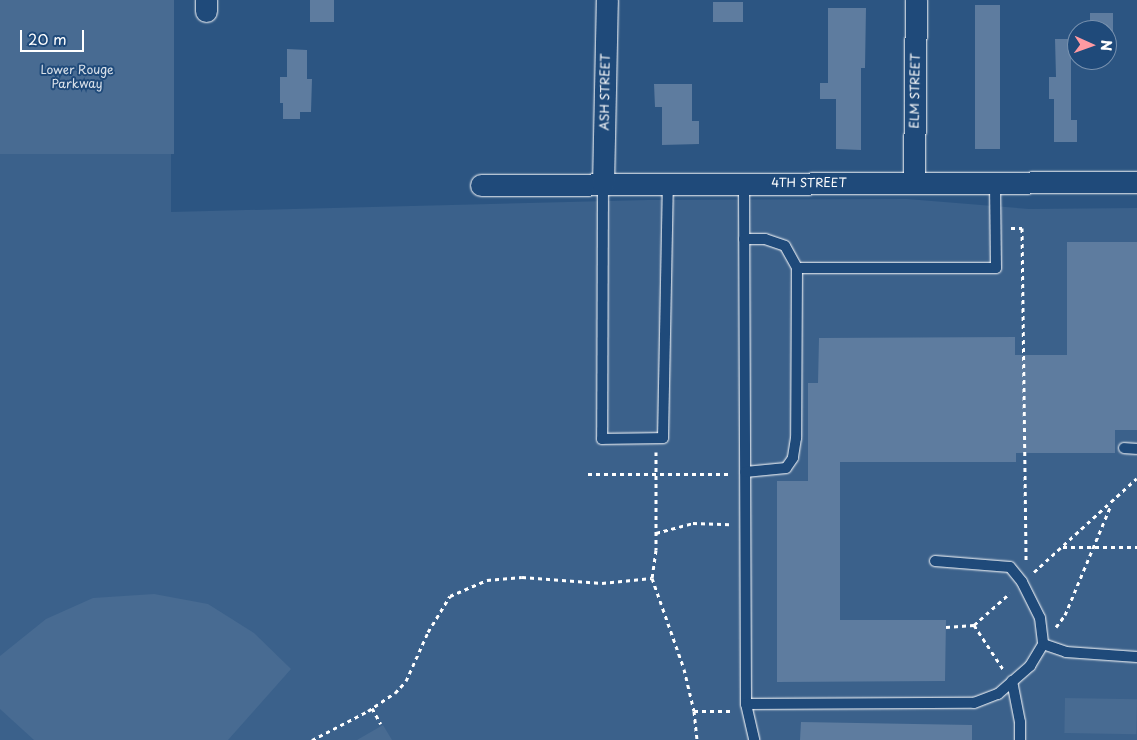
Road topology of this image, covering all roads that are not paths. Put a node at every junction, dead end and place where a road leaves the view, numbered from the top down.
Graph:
1 (607, 0) edge
2 (916, 0) edge
3 (914, 182) junction
4 (995, 182) junction
5 (1137, 182) edge
6 (668, 183) junction
7 (744, 183) junction
8 (603, 184) junction
9 (481, 185) dead end
10 (744, 240) junction
11 (797, 268) junction
12 (1124, 448) dead end
13 (1137, 449) edge
14 (745, 473) junction
15 (935, 561) dead end
16 (1043, 644) junction
17 (1137, 657) edge
18 (1012, 682) junction
19 (747, 707) junction
20 (754, 740) edge
21 (1020, 740) edge

1 - 8 street, ASH STREET
2 - 3 street, ELM STREET
3 - 4 street, 4TH STREET
3 - 7 street, 4TH STREET
4 - 5 street, 4TH STREET
4 - 11 lane
6 - 7 street, 4TH STREET
6 - 8 street, 4TH STREET
6 - 8 lane
7 - 10 lane
8 - 9 street, 4TH STREET
10 - 11 lane
10 - 14 lane
11 - 14 lane
12 - 13 lane
14 - 19 lane
15 - 16 lane
16 - 17 lane
16 - 18 lane
18 - 19 lane
18 - 21 lane
19 - 20 lane

